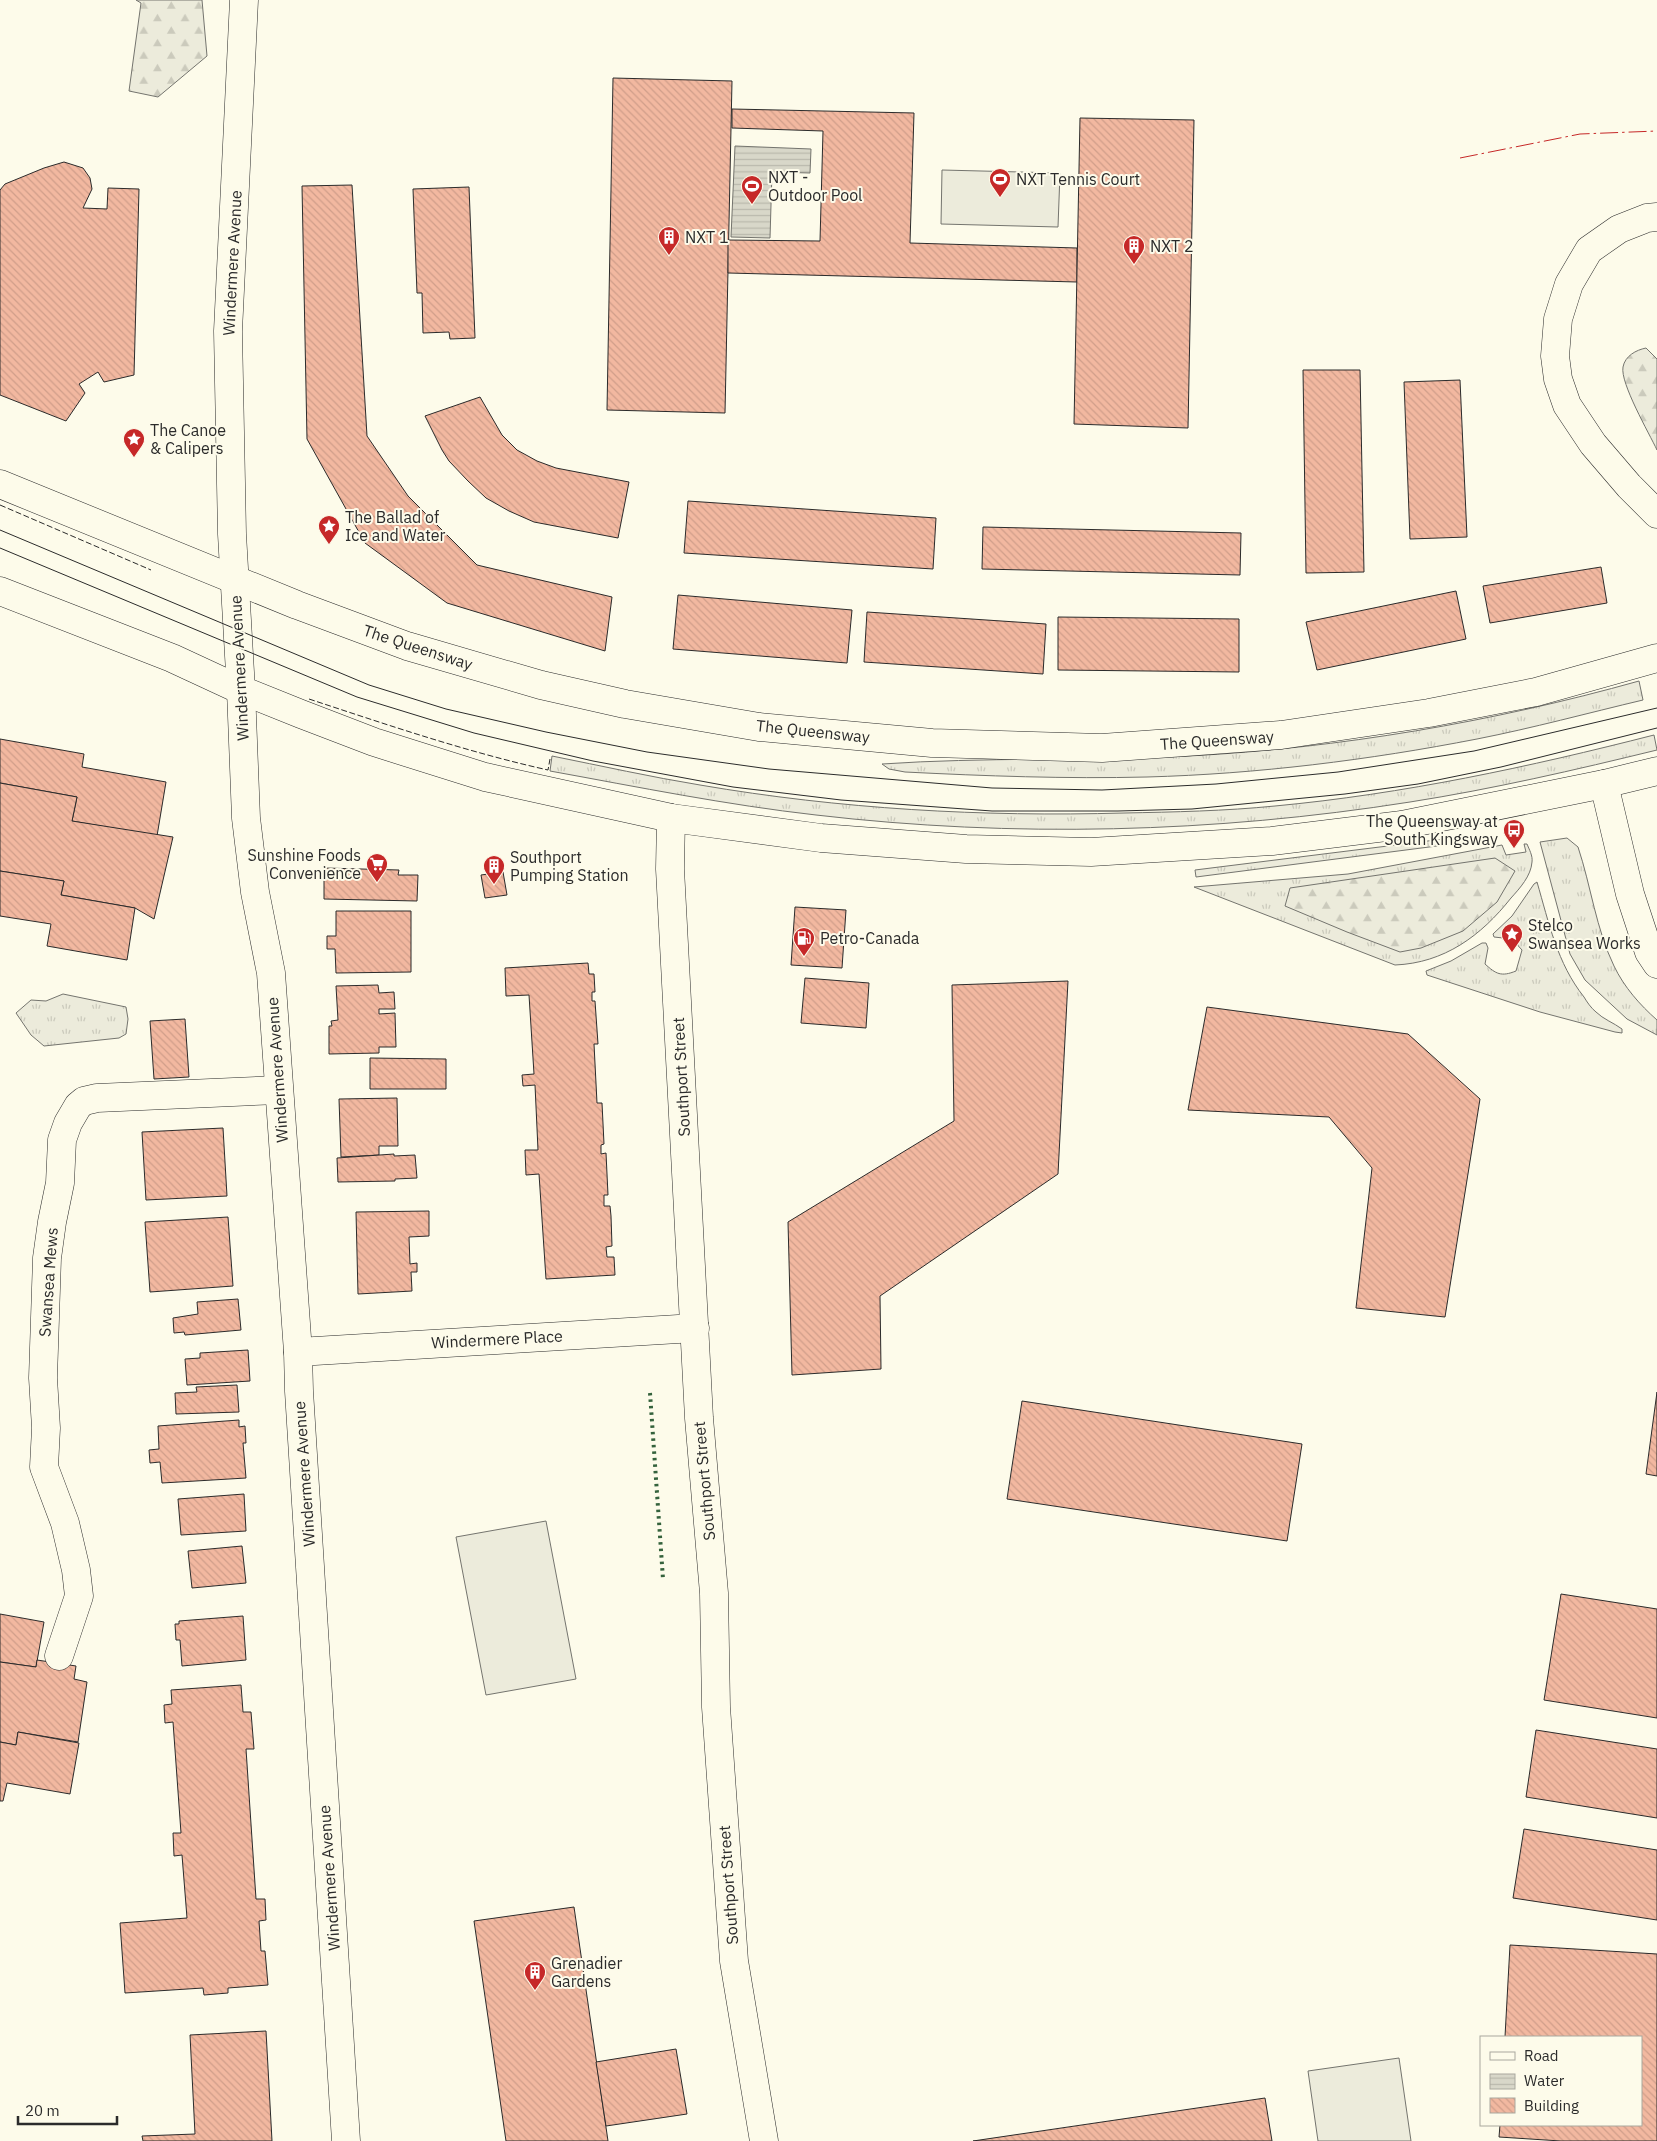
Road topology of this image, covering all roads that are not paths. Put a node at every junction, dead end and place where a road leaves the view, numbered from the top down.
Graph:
1 (244, 0) edge
2 (1657, 217) edge
3 (0, 484) edge
4 (1657, 514) edge
5 (234, 578) junction
6 (0, 590) edge
7 (1657, 658) edge
8 (241, 690) junction
9 (1657, 771) edge
10 (1604, 784) junction
11 (671, 818) junction
12 (1657, 964) edge
13 (278, 1090) junction
14 (695, 1328) junction
15 (298, 1352) junction
16 (59, 1656) dead end
17 (346, 2141) edge
18 (764, 2141) edge

1 - 5 street, Windermere Avenue
2 - 4 street
3 - 5 street, The Queensway
5 - 7 street, The Queensway
5 - 8 street, Windermere Avenue
6 - 8 street
8 - 11 street
8 - 13 street, Windermere Avenue
9 - 10 street
10 - 11 street
10 - 12 street
11 - 14 street, Southport Street
13 - 15 street, Windermere Avenue
13 - 16 street, Swansea Mews
14 - 15 street, Windermere Place
14 - 18 street, Southport Street
15 - 17 street, Windermere Avenue

